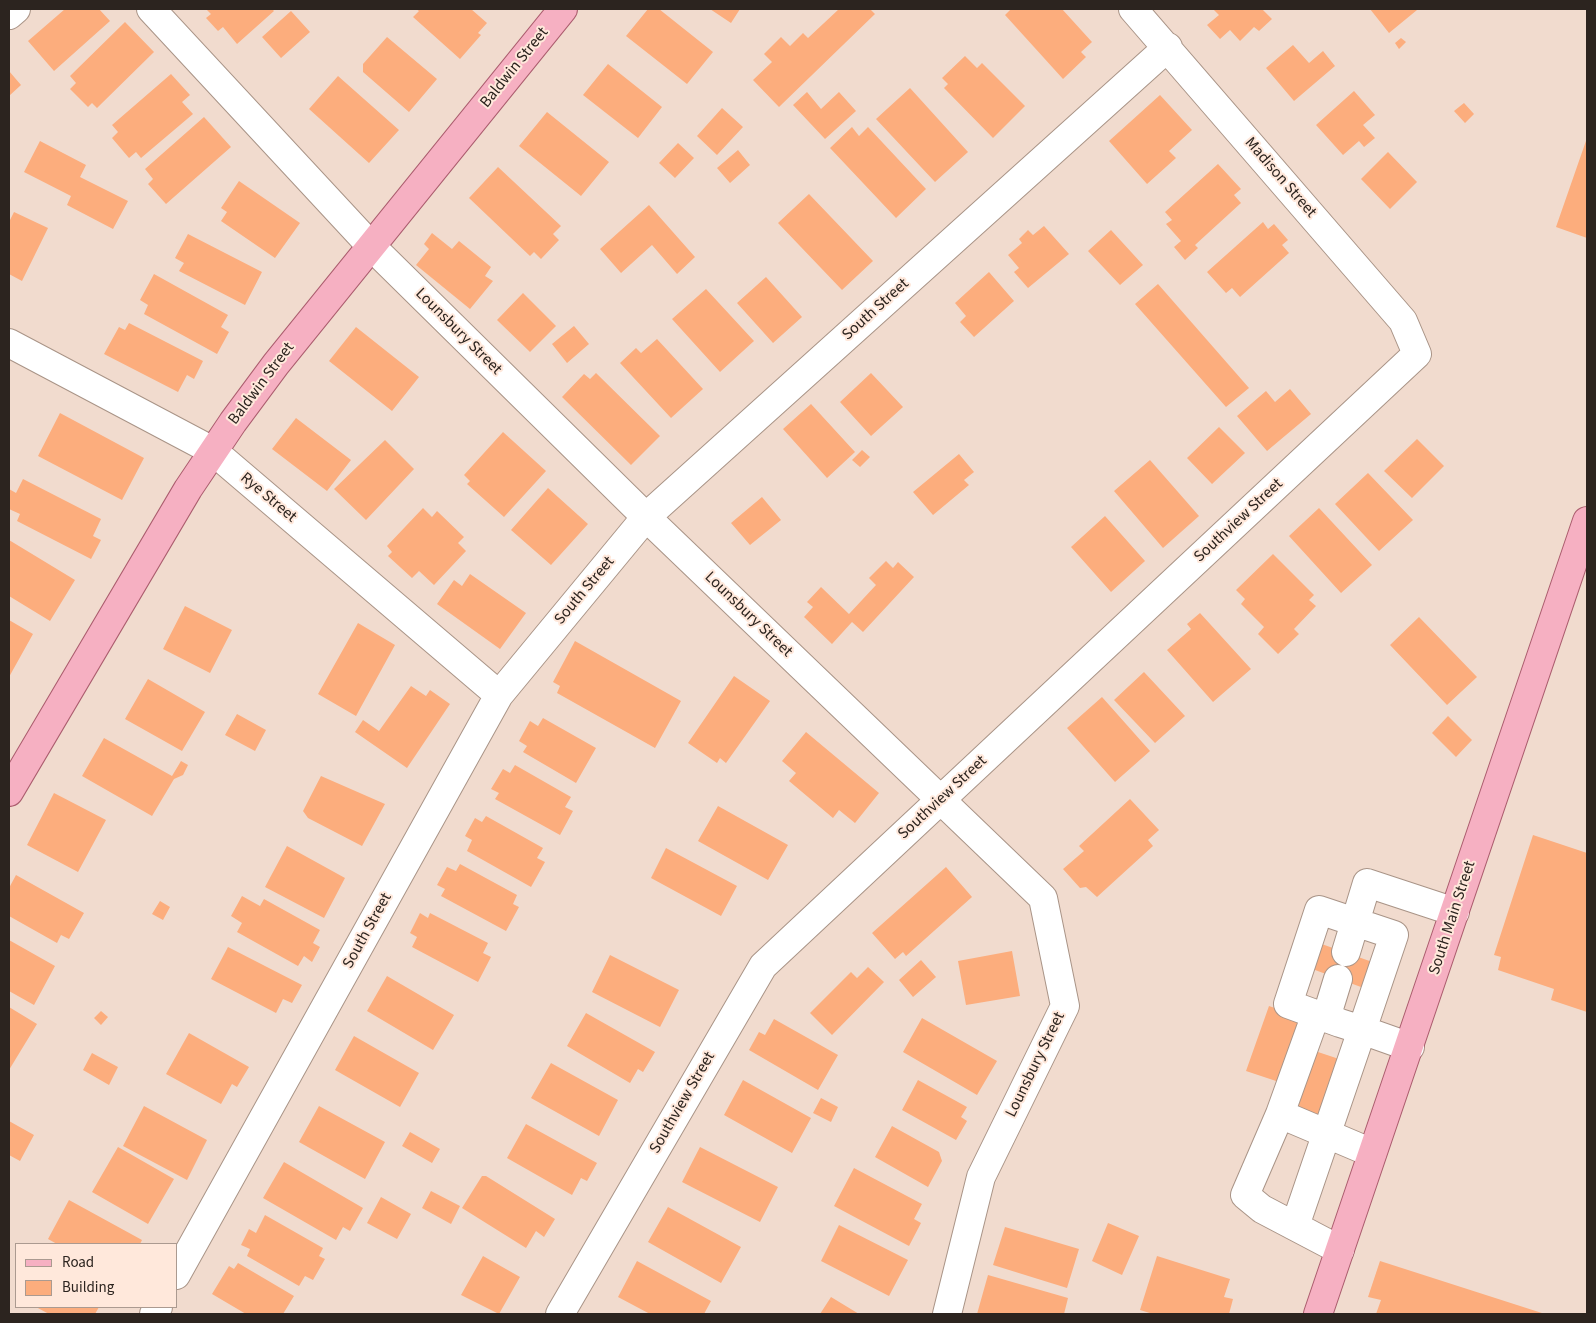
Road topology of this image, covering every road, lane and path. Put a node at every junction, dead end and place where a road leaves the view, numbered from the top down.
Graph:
1 (16, 9) edge
2 (151, 9) edge
3 (563, 9) edge
4 (1133, 9) edge
5 (9, 15) edge
6 (1168, 47) junction
7 (371, 246) junction
8 (9, 343) edge
9 (1417, 354) joint
10 (213, 451) junction
11 (646, 517) junction
12 (1587, 521) edge
13 (499, 695) junction
14 (9, 792) edge
15 (941, 801) junction
16 (1455, 912) junction
17 (1354, 921) junction
18 (1346, 952) dead end
19 (1338, 979) dead end
20 (1321, 1016) junction
21 (1362, 1030) junction
22 (1410, 1048) junction
23 (1280, 1114) junction
24 (1326, 1135) junction
25 (1372, 1153) junction
26 (1295, 1226) junction
27 (1340, 1250) junction
28 (178, 1271) edge
29 (560, 1314) edge
30 (947, 1314) edge
31 (1318, 1314) edge

1 - 5 street
2 - 7 street, Lounsbury Street
3 - 7 main road, Baldwin Street
4 - 6 street, Madison Street
6 - 9 street, Madison Street
6 - 11 street, South Street
7 - 10 main road, Baldwin Street
7 - 11 street, Lounsbury Street
8 - 10 street, Rye Street
9 - 15 street, Southview Street
10 - 13 street, Rye Street
10 - 14 main road, Baldwin Street
11 - 13 street, South Street
11 - 15 street, Lounsbury Street
12 - 16 main road, South Main Street
13 - 28 street, South Street
15 - 29 street, Southview Street
15 - 30 street, Lounsbury Street
16 - 17 street
16 - 22 main road, South Main Street
17 - 18 street
17 - 20 street
17 - 21 street
19 - 20 street
20 - 21 street
20 - 23 street
21 - 22 street
21 - 24 street
22 - 25 main road, South Main Street
23 - 24 street
23 - 26 street
24 - 25 street
24 - 26 street
25 - 27 main road, South Main Street
26 - 27 street
27 - 31 main road, South Main Street

